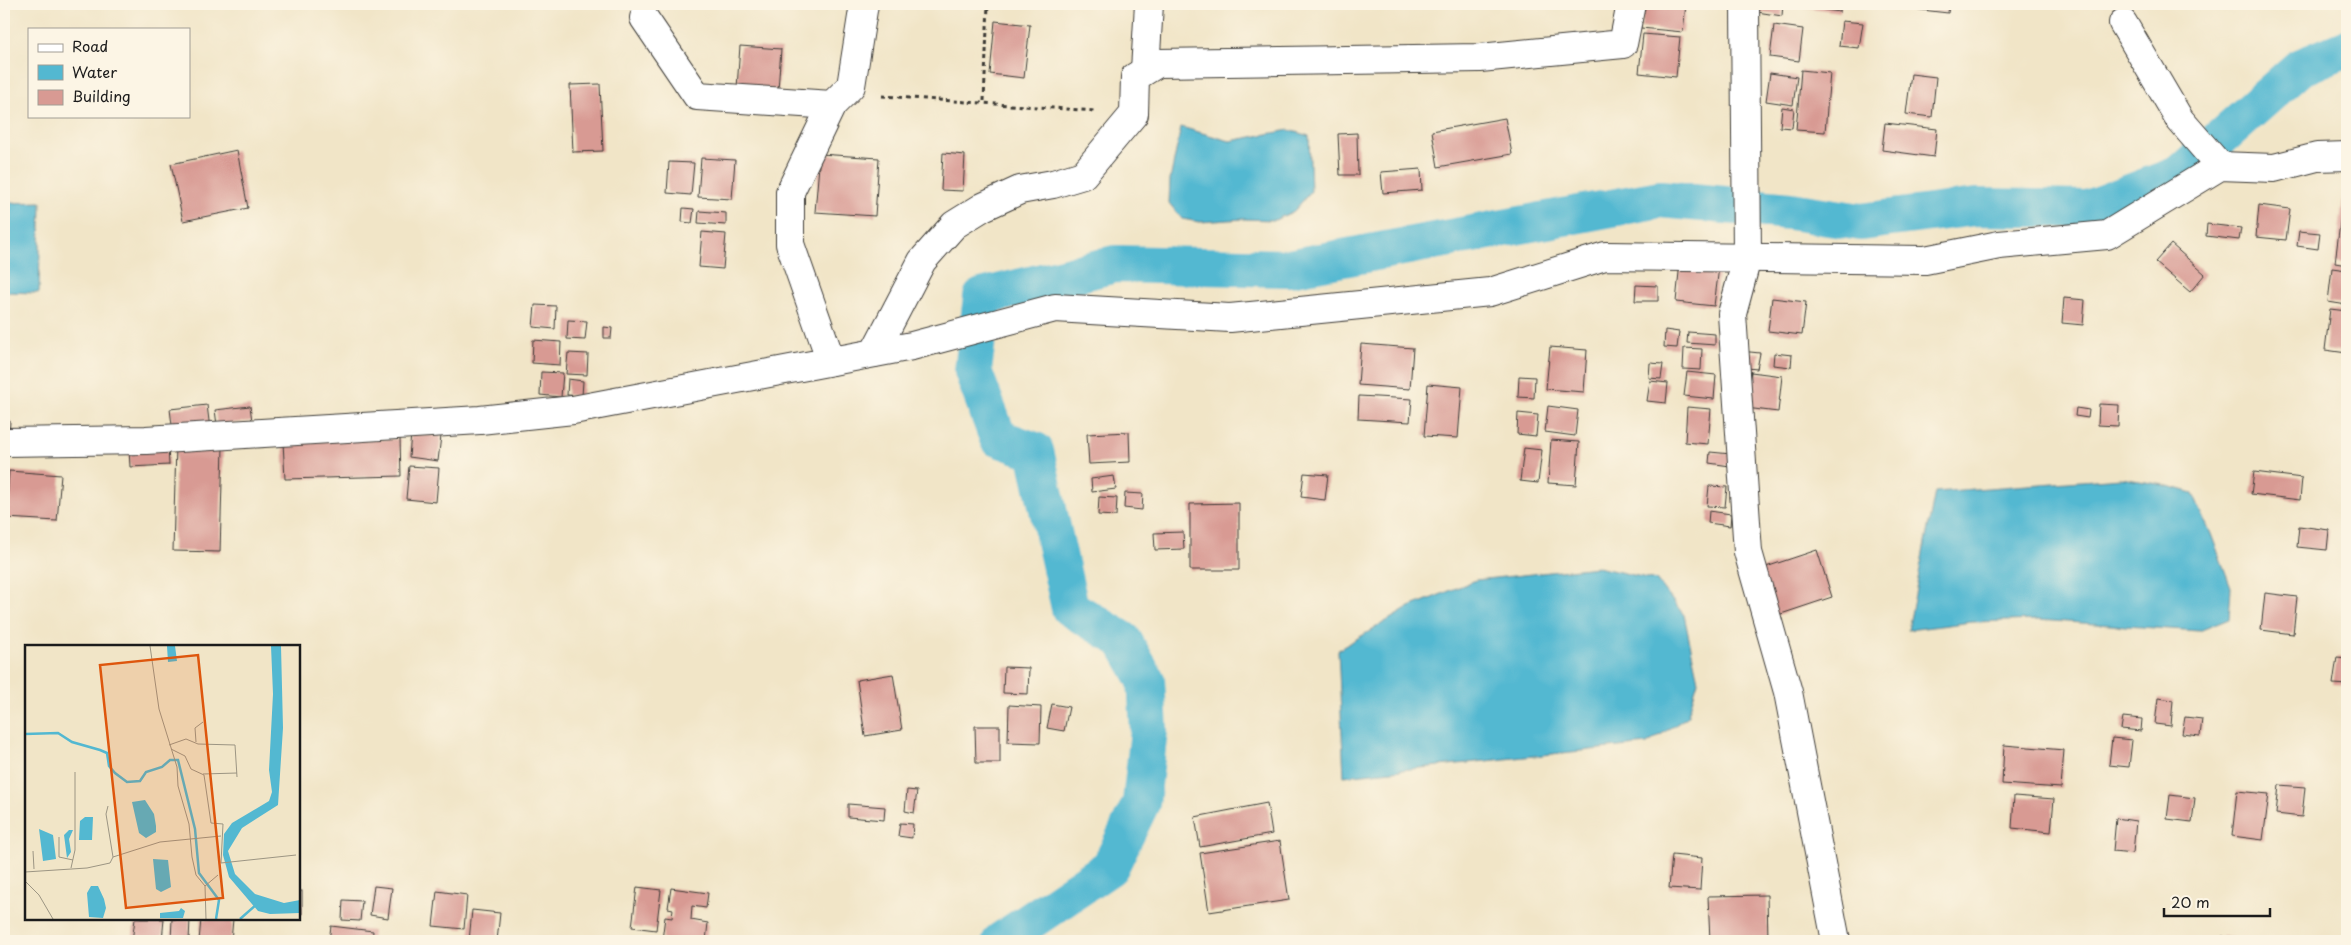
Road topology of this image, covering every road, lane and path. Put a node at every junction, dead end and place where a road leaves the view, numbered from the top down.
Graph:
1 (864, 4) edge
2 (988, 4) edge
3 (1149, 4) edge
4 (1631, 4) edge
5 (1745, 4) edge
6 (644, 18) dead end
7 (2123, 24) dead end
8 (1146, 70) junction
9 (876, 96) dead end
10 (984, 100) dead end
11 (832, 105) junction
12 (1134, 114) junction
13 (2347, 156) edge
14 (2220, 166) junction
15 (1747, 258) junction
16 (874, 353) junction
17 (831, 361) junction
18 (4, 442) edge
19 (1836, 941) edge

1 - 11 street
2 - 10 path
3 - 8 street
4 - 8 street
5 - 15 street
6 - 11 street
7 - 14 street
8 - 12 street
9 - 12 path
11 - 17 street
12 - 16 street
13 - 14 street
14 - 15 street
15 - 16 street
15 - 19 street
16 - 17 street
17 - 18 street

